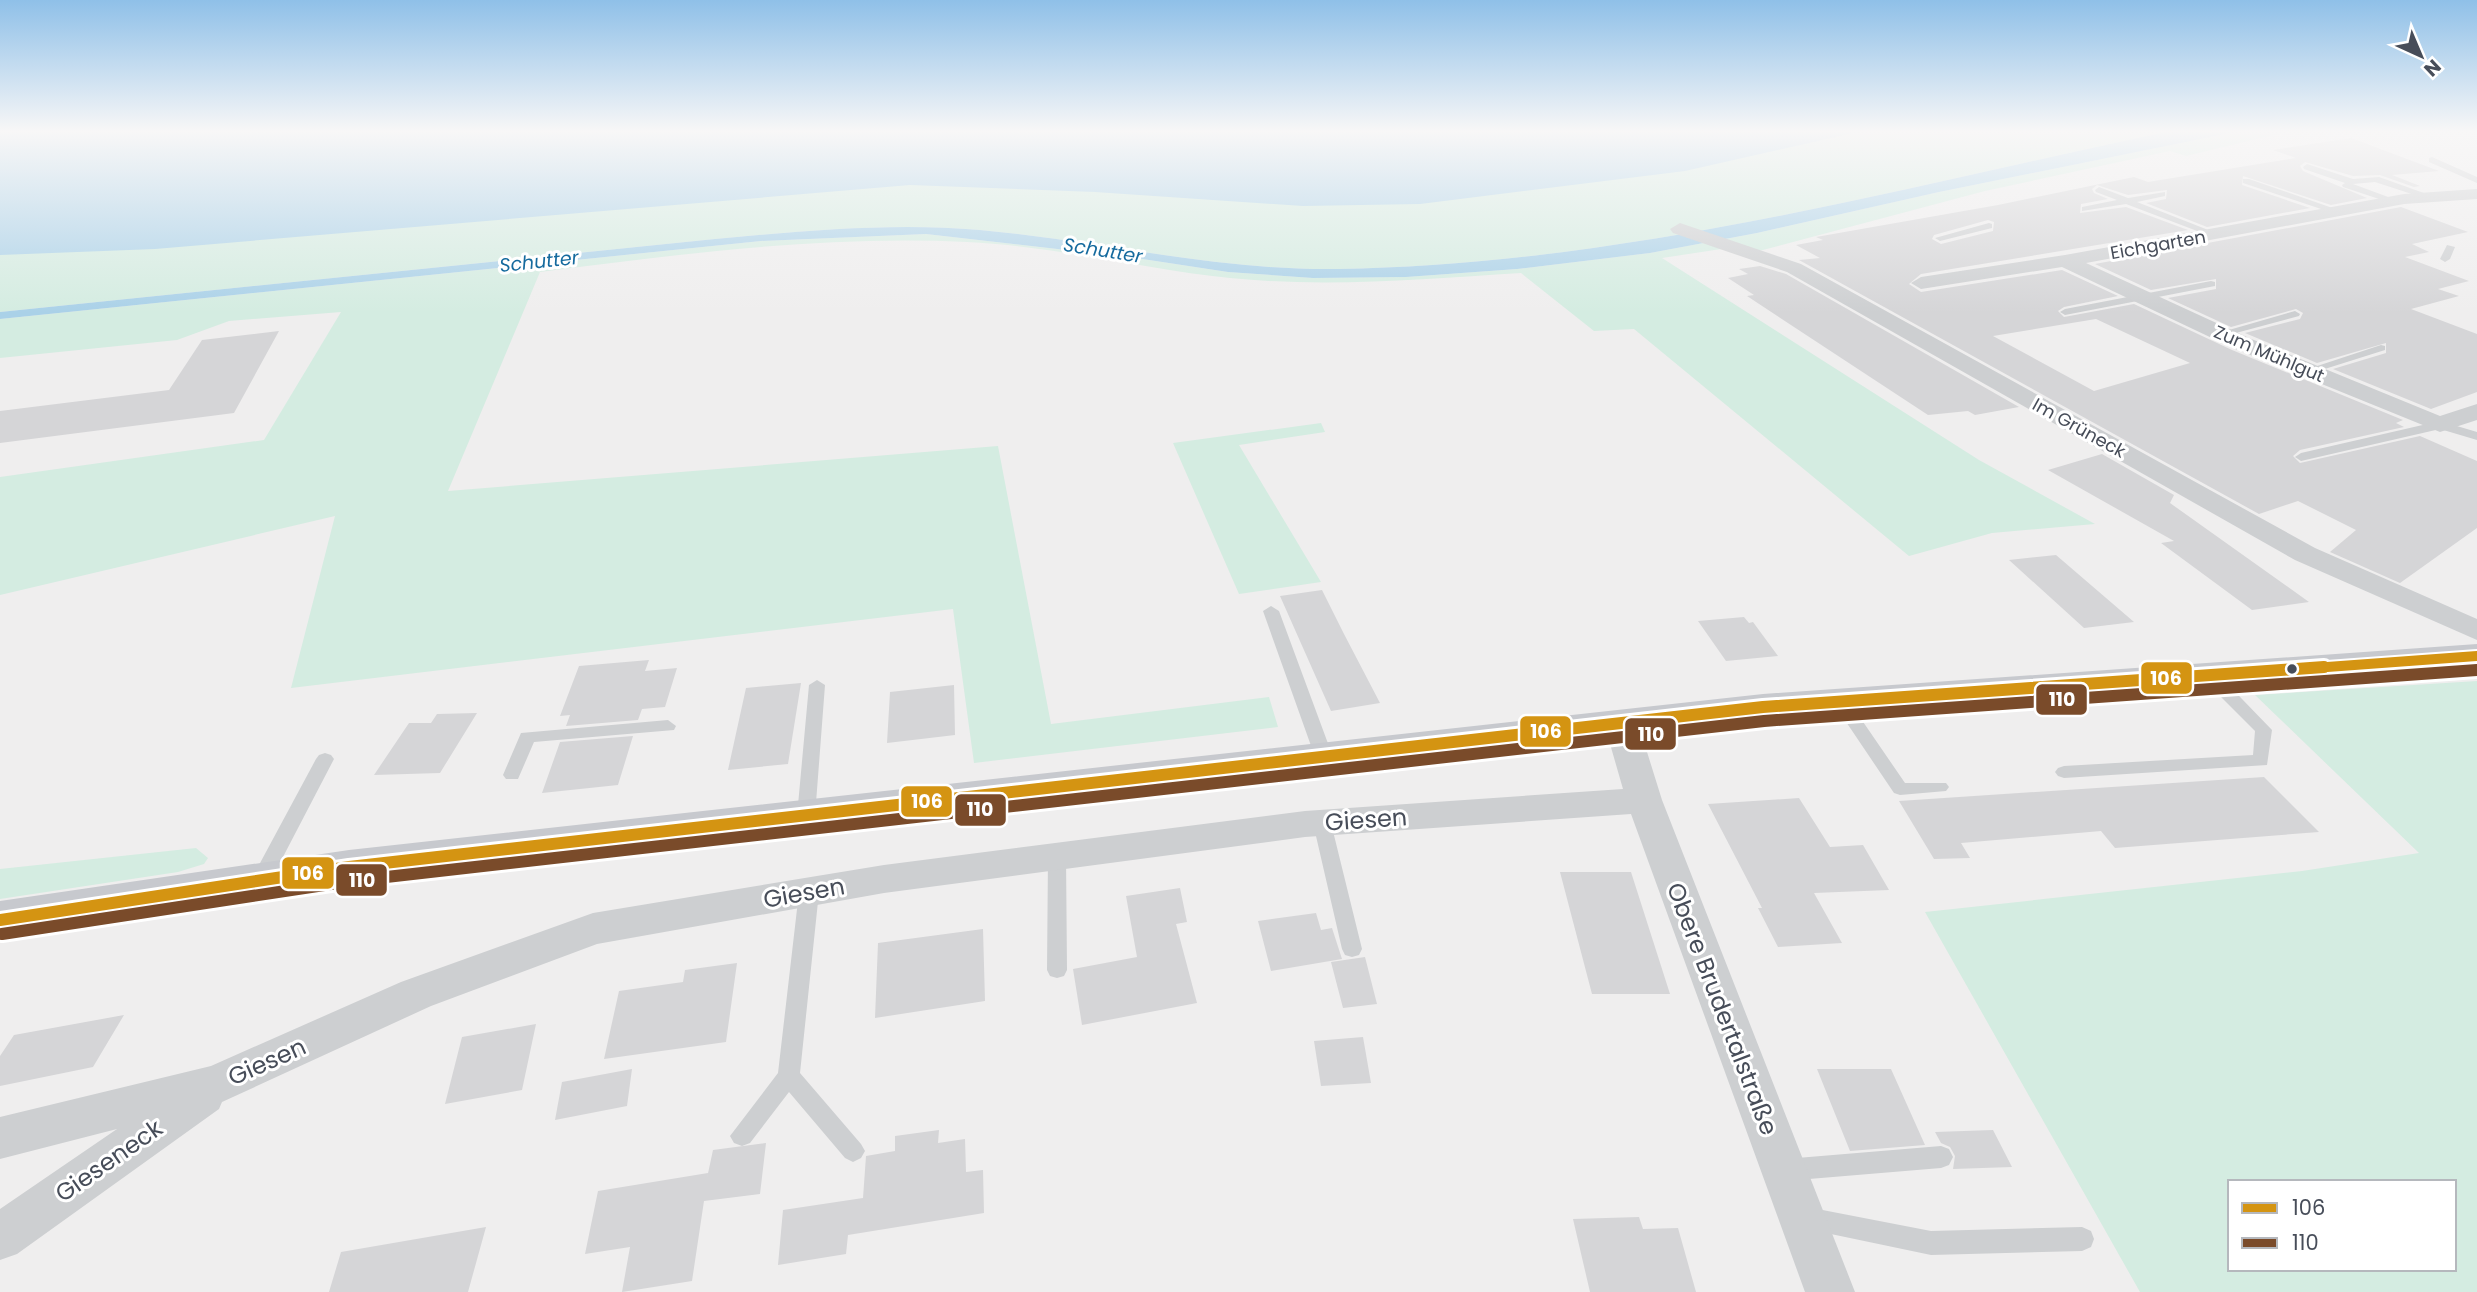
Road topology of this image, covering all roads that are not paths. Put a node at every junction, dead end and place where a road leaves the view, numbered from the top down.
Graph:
1 (2105, 192) edge
2 (2280, 192) edge
3 (2368, 192) edge
4 (2416, 192) edge
5 (2467, 192) edge
6 (2162, 194) dead end
7 (2430, 197) junction
8 (2127, 201) junction
9 (2394, 201) junction
10 (2084, 209) dead end
11 (2339, 212) junction
12 (1989, 226) dead end
13 (1680, 229) dead end
14 (2216, 234) junction
15 (1940, 238) dead end
16 (2451, 247) dead end
17 (2445, 259) dead end
18 (2065, 261) junction
19 (1921, 282) dead end
20 (2211, 284) dead end
21 (2139, 296) junction
22 (2065, 312) dead end
23 (2295, 314) dead end
24 (2221, 334) junction
25 (2381, 348) dead end
26 (2308, 371) junction
27 (2477, 411) edge
28 (2440, 425) junction
29 (2477, 436) edge
30 (2301, 457) dead end
31 (1271, 611) dead end
32 (2477, 631) edge
33 (2477, 656) edge
34 (2207, 673) junction
35 (817, 685) dead end
36 (1840, 701) junction
37 (1621, 723) junction
38 (668, 726) dead end
39 (1324, 757) junction
40 (325, 759) dead end
41 (2064, 772) dead end
42 (512, 775) dead end
43 (1940, 786) dead end
44 (1644, 800) junction
45 (806, 816) junction
46 (1322, 823) junction
47 (1058, 856) junction
48 (262, 878) junction
49 (809, 892) junction
50 (0, 920) edge
51 (1352, 948) dead end
52 (1057, 970) dead end
53 (789, 1076) junction
54 (218, 1084) junction
55 (742, 1136) dead end
56 (0, 1138) edge
57 (853, 1151) dead end
58 (1941, 1157) dead end
59 (1783, 1170) junction
60 (1801, 1217) junction
61 (0, 1237) edge
62 (2082, 1239) dead end
63 (1830, 1292) edge

1 - 8 lane
2 - 11 lane
3 - 9 lane
4 - 7 lane
5 - 7 street, Eichgarten
6 - 8 lane
7 - 9 street, Eichgarten
8 - 10 lane
8 - 14 lane
9 - 11 street, Eichgarten
11 - 14 street, Eichgarten
12 - 15 lane
13 - 32 street, Im Grüneck
14 - 18 street, Eichgarten
16 - 17 lane
18 - 19 street, Eichgarten
18 - 21 street, Zum Mühlgut
20 - 21 lane
21 - 22 lane
21 - 24 street, Zum Mühlgut
23 - 24 lane
24 - 26 street, Zum Mühlgut
25 - 26 lane
26 - 28 street, Zum Mühlgut
27 - 28 street
28 - 29 lane
28 - 30 lane
31 - 39 lane
33 - 34 main road
34 - 36 main road
34 - 41 lane
35 - 45 lane
36 - 37 main road
36 - 43 lane
37 - 39 main road
37 - 44 street, Obere Brudertalstraße
38 - 42 lane
39 - 45 main road
40 - 48 lane
44 - 46 street, Giesen
44 - 59 street, Obere Brudertalstraße
45 - 48 main road
46 - 47 street, Giesen
46 - 51 lane
47 - 49 street, Giesen
47 - 52 lane
48 - 50 main road
49 - 53 lane
49 - 54 street, Giesen
53 - 55 lane
53 - 57 lane
54 - 56 street, Giesen
54 - 61 street, Gieseneck
58 - 59 lane
59 - 60 street, Obere Brudertalstraße
60 - 62 lane
60 - 63 street, Obere Brudertalstraße

